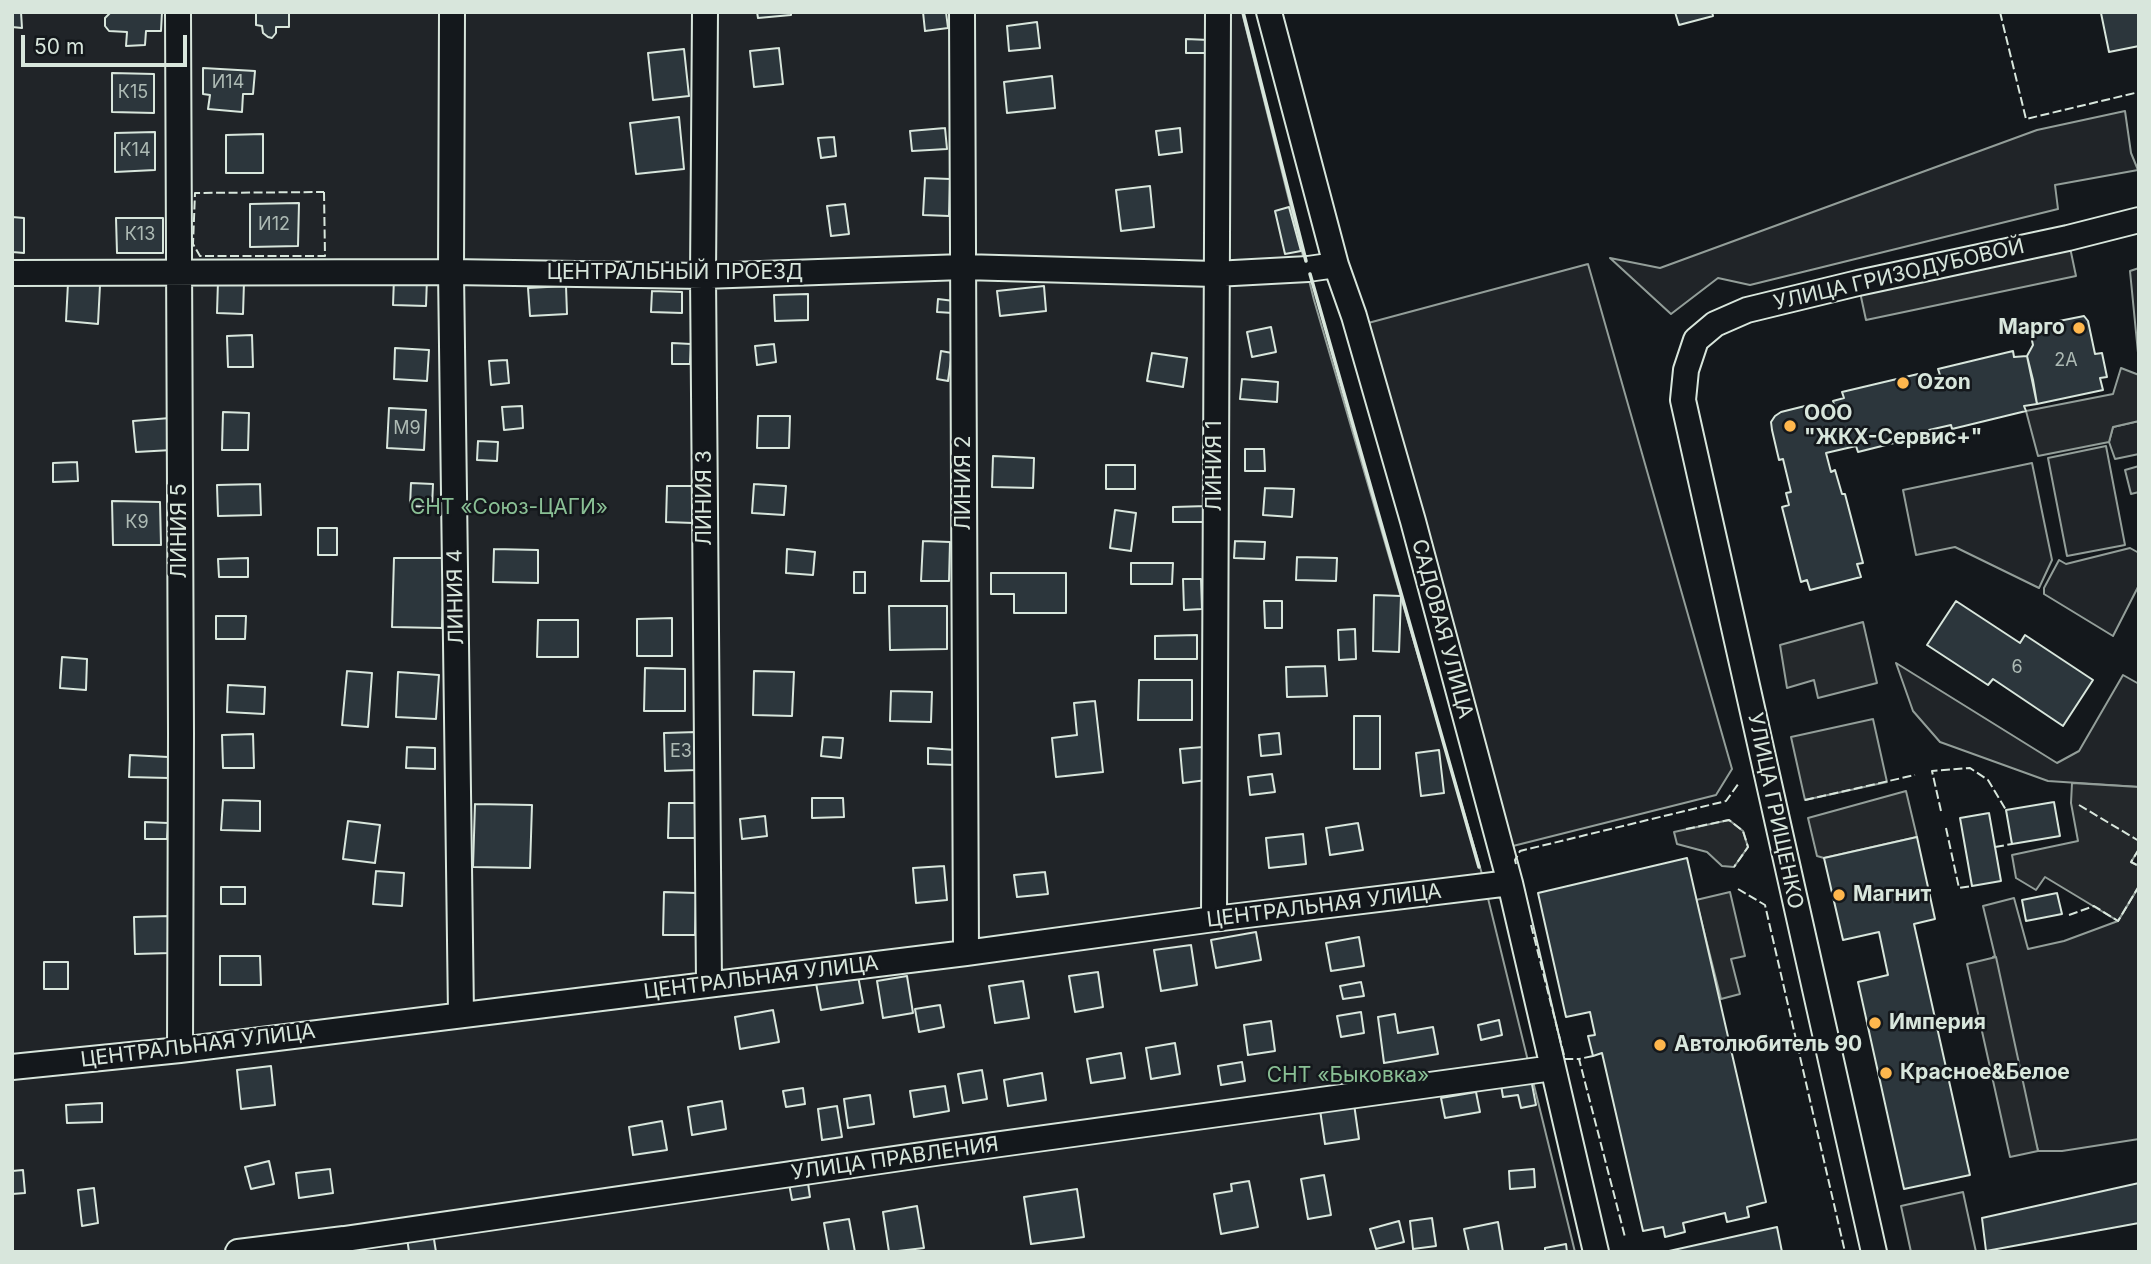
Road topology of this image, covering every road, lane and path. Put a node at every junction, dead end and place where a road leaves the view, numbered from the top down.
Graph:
1 (178, 12) edge
2 (452, 12) edge
3 (705, 12) edge
4 (962, 12) edge
5 (1218, 12) edge
6 (1269, 12) edge
7 (2139, 220) edge
8 (1336, 265) junction
9 (963, 267) junction
10 (178, 272) junction
11 (452, 272) junction
12 (12, 273) edge
13 (1215, 274) junction
14 (703, 276) junction
15 (1686, 370) joint
16 (1510, 883) junction
17 (1214, 919) junction
18 (966, 953) junction
19 (709, 984) junction
20 (461, 1014) junction
21 (180, 1050) junction
22 (12, 1067) edge
23 (1553, 1068) junction
24 (238, 1252) edge
25 (1596, 1252) edge
26 (1874, 1252) edge

1 - 10 street, ЛИНИЯ 5
2 - 11 street, ЛИНИЯ 4
3 - 14 street, ЛИНИЯ 3
4 - 9 street, ЛИНИЯ 2
5 - 13 street, ЛИНИЯ 1
6 - 8 street, САДОВАЯ УЛИЦА
7 - 15 street, УЛИЦА ГРИЗОДУБОВОЙ
8 - 13 street, ЦЕНТРАЛЬНЫЙ ПРОЕЗД
8 - 16 street, САДОВАЯ УЛИЦА
9 - 13 street, ЦЕНТРАЛЬНЫЙ ПРОЕЗД
9 - 14 street, ЦЕНТРАЛЬНЫЙ ПРОЕЗД
9 - 18 street, ЛИНИЯ 2
10 - 11 street, ЦЕНТРАЛЬНЫЙ ПРОЕЗД
10 - 12 street, ЦЕНТРАЛЬНЫЙ ПРОЕЗД
10 - 21 street, ЛИНИЯ 5
11 - 14 street, ЦЕНТРАЛЬНЫЙ ПРОЕЗД
11 - 20 street, ЛИНИЯ 4
13 - 17 street, ЛИНИЯ 1
14 - 19 street, ЛИНИЯ 3
15 - 26 street, УЛИЦА ГРИЩЕНКО
16 - 17 street, ЦЕНТРАЛЬНАЯ УЛИЦА
16 - 23 street, САДОВАЯ УЛИЦА
17 - 18 street, ЦЕНТРАЛЬНАЯ УЛИЦА
18 - 19 street, ЦЕНТРАЛЬНАЯ УЛИЦА
19 - 20 street, ЦЕНТРАЛЬНАЯ УЛИЦА
20 - 21 street, ЦЕНТРАЛЬНАЯ УЛИЦА
21 - 22 street, ЦЕНТРАЛЬНАЯ УЛИЦА
23 - 24 street, УЛИЦА ПРАВЛЕНИЯ
23 - 25 street, САДОВАЯ УЛИЦА

